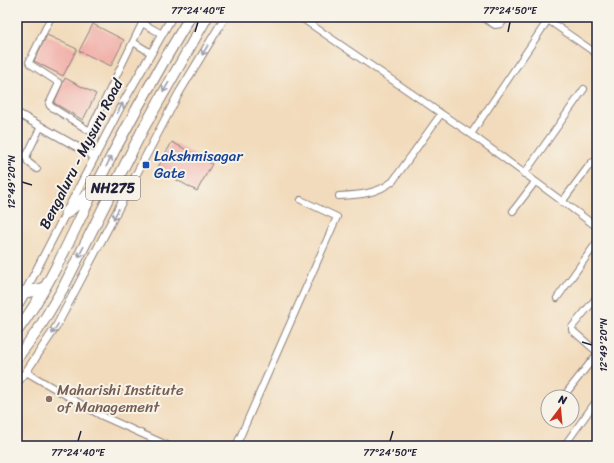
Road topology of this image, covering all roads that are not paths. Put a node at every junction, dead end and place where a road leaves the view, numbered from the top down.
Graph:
1 (51, 17) edge
2 (172, 17) edge
3 (190, 17) edge
4 (207, 17) edge
5 (225, 17) edge
6 (300, 17) edge
7 (482, 17) edge
8 (507, 17) edge
9 (549, 18) edge
10 (143, 20) edge
11 (162, 34) junction
12 (133, 42) junction
13 (151, 53) junction
14 (597, 54) edge
15 (584, 89) dead end
16 (17, 113) edge
17 (441, 114) junction
18 (41, 126) junction
19 (471, 134) junction
20 (17, 154) edge
21 (26, 156) junction
22 (95, 157) junction
23 (597, 163) edge
24 (37, 169) dead end
25 (524, 174) junction
26 (534, 182) junction
27 (95, 189) junction
28 (339, 196) dead end
29 (301, 200) dead end
30 (562, 202) junction
31 (513, 211) dead end
32 (66, 213) junction
33 (597, 227) edge
34 (597, 242) edge
35 (43, 289) junction
36 (25, 292) junction
37 (597, 297) edge
38 (557, 298) dead end
39 (17, 306) edge
40 (17, 331) edge
41 (597, 353) edge
42 (17, 358) edge
43 (26, 372) junction
44 (17, 383) edge
45 (569, 389) edge
46 (597, 400) edge
47 (169, 446) edge
48 (236, 446) edge
49 (564, 446) edge

1 - 12 street
2 - 11 street, Bengaluru - Mysuru Road / NH275
27 -> 3 highway, NH275
4 -> 42 highway, NH275
5 -> 43 street, NH275
6 - 17 street
7 - 8 street
9 - 14 street
9 - 19 street
10 - 11 street
10 - 12 street
11 - 13 street, Bengaluru - Mysuru Road / NH275
12 - 13 street
22 -> 13 street, Bengaluru - Mysuru Road / NH275
15 - 25 street
16 - 18 street
17 - 19 street
17 - 28 street
18 - 21 street
18 - 22 street
19 - 25 street
20 - 21 street
21 - 24 street
22 - 32 street, Bengaluru - Mysuru Road / NH275
23 - 30 street
25 - 26 street
26 - 30 street
26 - 31 street
27 - 32 highway
27 - 35 highway, NH275
29 - 48 street
30 - 33 street
32 - 36 street, Bengaluru - Mysuru Road / NH275
34 - 38 street
35 - 36 highway
35 - 40 highway, NH275
36 - 39 main road, Bengaluru - Mysuru Road / NH275
37 - 41 street
41 - 45 street
43 - 44 street, NH275
43 - 47 street
46 - 49 street

